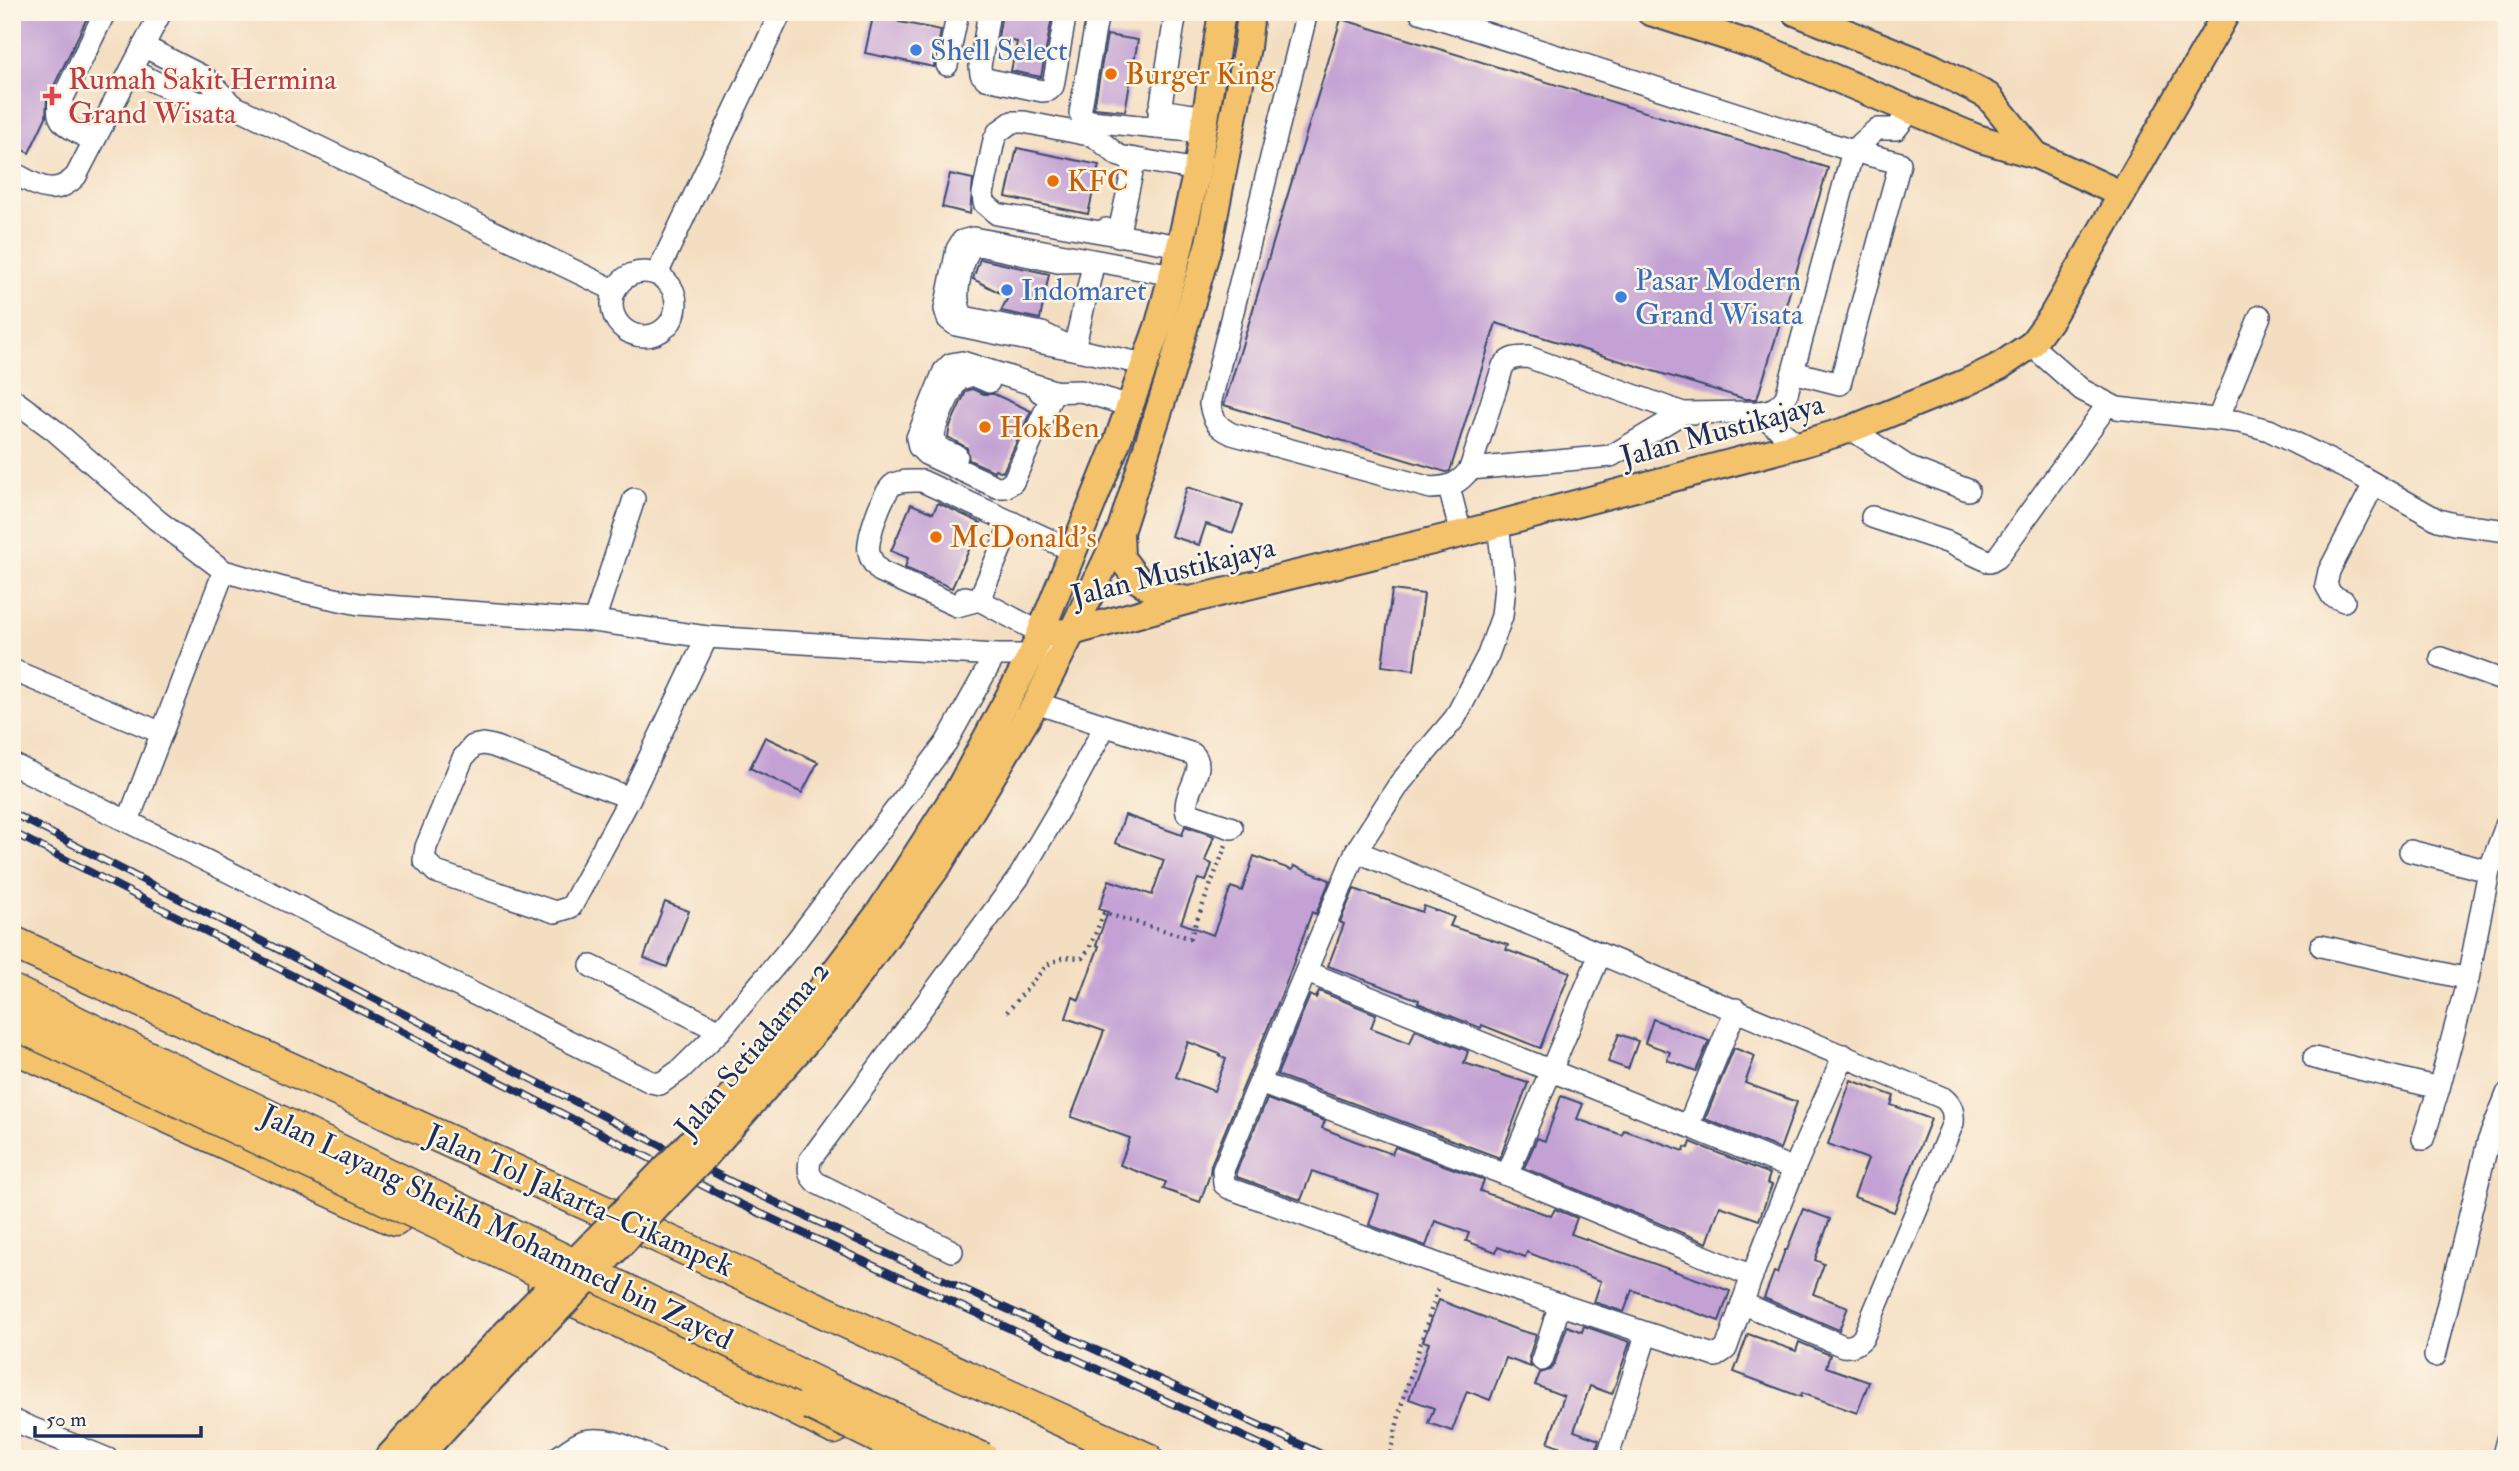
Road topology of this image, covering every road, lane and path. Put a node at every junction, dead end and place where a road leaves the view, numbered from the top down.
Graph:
1 (105, 12) edge
2 (161, 12) edge
3 (781, 12) edge
4 (958, 12) edge
5 (989, 12) edge
6 (1066, 12) edge
7 (1098, 12) edge
8 (1176, 12) edge
9 (1222, 12) edge
10 (1251, 12) edge
11 (1307, 12) edge
12 (1420, 12) edge
13 (1650, 12) edge
14 (1795, 12) edge
15 (2227, 12) edge
16 (1449, 17) edge
17 (143, 46) junction
18 (947, 65) dead end
19 (131, 70) junction
20 (232, 105) junction
21 (1911, 110) junction
22 (1158, 119) junction
23 (1205, 124) junction
24 (94, 141) junction
25 (1853, 151) junction
26 (2036, 155) junction
27 (1127, 158) junction
28 (1197, 170) junction
29 (12, 173) edge
30 (2121, 194) junction
31 (1118, 236) junction
32 (1180, 246) junction
33 (1094, 261) junction
34 (657, 274) junction
35 (1173, 275) junction
36 (614, 290) junction
37 (2260, 316) dead end
38 (2031, 345) junction
39 (1074, 348) junction
40 (1146, 365) junction
41 (1793, 372) junction
42 (1054, 391) junction
43 (12, 399) edge
44 (2108, 404) junction
45 (1130, 406) junction
46 (1758, 412) junction
47 (1682, 413) junction
48 (2218, 419) junction
49 (1852, 429) junction
50 (1798, 445) junction
51 (1470, 469) junction
52 (2374, 484) junction
53 (1449, 487) junction
54 (1968, 490) dead end
55 (634, 499) dead end
56 (1872, 517) dead end
57 (1013, 522) junction
58 (1499, 523) junction
59 (2507, 531) edge
60 (1120, 532) junction
61 (1461, 534) junction
62 (1074, 551) junction
63 (224, 571) junction
64 (979, 600) junction
65 (1190, 600) junction
66 (2344, 601) dead end
67 (594, 621) junction
68 (707, 637) junction
69 (1067, 643) junction
70 (1036, 644) junction
71 (995, 655) junction
72 (2441, 658) dead end
73 (12, 670) edge
74 (2505, 677) edge
75 (1036, 703) junction
76 (1105, 726) junction
77 (162, 733) junction
78 (12, 764) edge
79 (630, 798) junction
80 (128, 821) junction
81 (2507, 823) edge
82 (1232, 828) joint
83 (1356, 850) junction
84 (2410, 851) dead end
85 (2489, 871) junction
86 (12, 942) edge
87 (2321, 946) dead end
88 (1600, 954) junction
89 (591, 966) dead end
90 (1307, 972) junction
91 (2468, 979) junction
92 (12, 991) edge
93 (1737, 1009) junction
94 (1007, 1012) dead end
95 (12, 1022) edge
96 (720, 1031) junction
97 (12, 1046) edge
98 (1844, 1055) junction
99 (2314, 1058) dead end
100 (1551, 1071) junction
101 (1260, 1083) junction
102 (2439, 1088) junction
103 (2507, 1094) edge
104 (1688, 1126) junction
105 (2423, 1139) dead end
106 (695, 1152) junction
107 (1794, 1169) junction
108 (1507, 1175) junction
109 (952, 1251) dead end
110 (1446, 1267) junction
111 (1752, 1276) junction
112 (1742, 1303) junction
113 (1560, 1304) junction
114 (1646, 1335) junction
115 (2435, 1356) dead end
116 (1542, 1360) dead end
117 (453, 1403) junction
118 (12, 1420) edge
119 (2507, 1440) edge
120 (108, 1459) edge
121 (387, 1459) edge
122 (416, 1459) edge
123 (555, 1459) edge
124 (656, 1459) edge
125 (899, 1459) edge
126 (923, 1459) edge
127 (983, 1459) edge
128 (1147, 1459) edge
129 (1392, 1459) edge
130 (1607, 1459) edge
131 (2502, 1459) edge

1 - 24 street
2 - 17 street
3 - 34 street
4 - 18 street
5 - 6 street
7 - 22 street
8 - 22 street
9 - 23 main road, Jalan Setiadarma 2
10 - 60 main road, Jalan Setiadarma 2
11 - 53 street
12 - 16 street
13 - 21 main road
14 - 26 main road
15 - 30 main road, Jalan Mustikajaya
16 - 25 street
17 - 19 street
17 - 20 street
19 - 20 street
19 - 24 street
20 - 36 street
21 - 25 street
21 - 26 main road
22 - 23 street
23 - 28 main road, Jalan Setiadarma 2
24 - 29 street
25 - 41 street
25 - 41 street
26 - 30 main road
27 - 28 street
27 - 31 street
27 - 31 street
28 - 32 main road, Jalan Setiadarma 2
30 - 38 main road, Jalan Mustikajaya
31 - 32 street
32 - 35 main road, Jalan Setiadarma 2
33 - 35 street
33 - 39 street
33 - 39 street
34 - 36 street
34 - 36 street
35 - 40 main road, Jalan Setiadarma 2
37 - 48 street
38 - 44 street
38 - 49 main road, Jalan Mustikajaya
39 - 40 street
40 - 45 main road, Jalan Setiadarma 2
41 - 46 street
42 - 42 street
42 - 45 street
43 - 63 street
44 - 48 street
44 - 56 street
45 - 62 main road, Jalan Setiadarma 2
46 - 47 street
46 - 50 street
47 - 51 street
47 - 51 street
48 - 52 street
49 - 50 main road, Jalan Mustikajaya
49 - 54 street
50 - 58 main road, Jalan Mustikajaya
51 - 53 street
52 - 59 street
52 - 66 street
53 - 61 street
55 - 67 street
57 - 62 street
57 - 64 street
57 - 64 street
58 - 61 main road, Jalan Mustikajaya
58 - 83 street
60 - 65 main road
60 - 69 main road, Jalan Setiadarma 2
61 - 65 main road, Jalan Mustikajaya
62 - 70 main road, Jalan Setiadarma 2
63 - 67 street
63 - 77 street
64 - 70 street
65 - 69 main road, Jalan Mustikajaya
67 - 68 street
68 - 71 street
68 - 79 street
69 - 70 main road, Jalan Mustikajaya
69 - 75 main road, Jalan Setiadarma 2
70 - 71 street
70 - 106 main road, Jalan Setiadarma 2
71 - 96 street
72 - 74 street
73 - 77 street
75 - 76 street
75 - 106 main road, Jalan Setiadarma 2
76 - 82 street
76 - 109 street
77 - 80 street
78 - 80 street
79 - 79 street
80 - 96 street
81 - 85 street
82 - 94 path
83 - 88 street
83 - 90 street
84 - 85 street
85 - 91 street
86 - 128 highway, Jalan Tol Jakarta–Cikampek
87 - 91 street
88 - 93 street
88 - 100 street
89 - 96 street
90 - 100 street
90 - 101 street
91 - 102 street
92 - 127 highway, Jalan Layang Sheikh Mohammed bin Zayed, bridge
93 - 98 street
93 - 104 street
95 - 126 highway, Jalan Layang Sheikh Mohammed bin Zayed, bridge
97 - 125 highway
98 - 107 street
98 - 112 street
99 - 102 street
100 - 104 street
100 - 108 street
101 - 108 street
101 - 110 street
102 - 105 street
103 - 115 street
104 - 107 street
106 - 117 main road, Jalan Setiadarma 2, bridge
107 - 111 street
108 - 111 street
110 - 113 street
110 - 129 path
111 - 112 street
112 - 114 street
113 - 114 street
113 - 116 street
114 - 130 street
117 - 121 main road, Jalan Setiadarma 2
117 - 122 main road, Jalan Setiadarma 2
118 - 120 street
119 - 131 street
123 - 124 street

